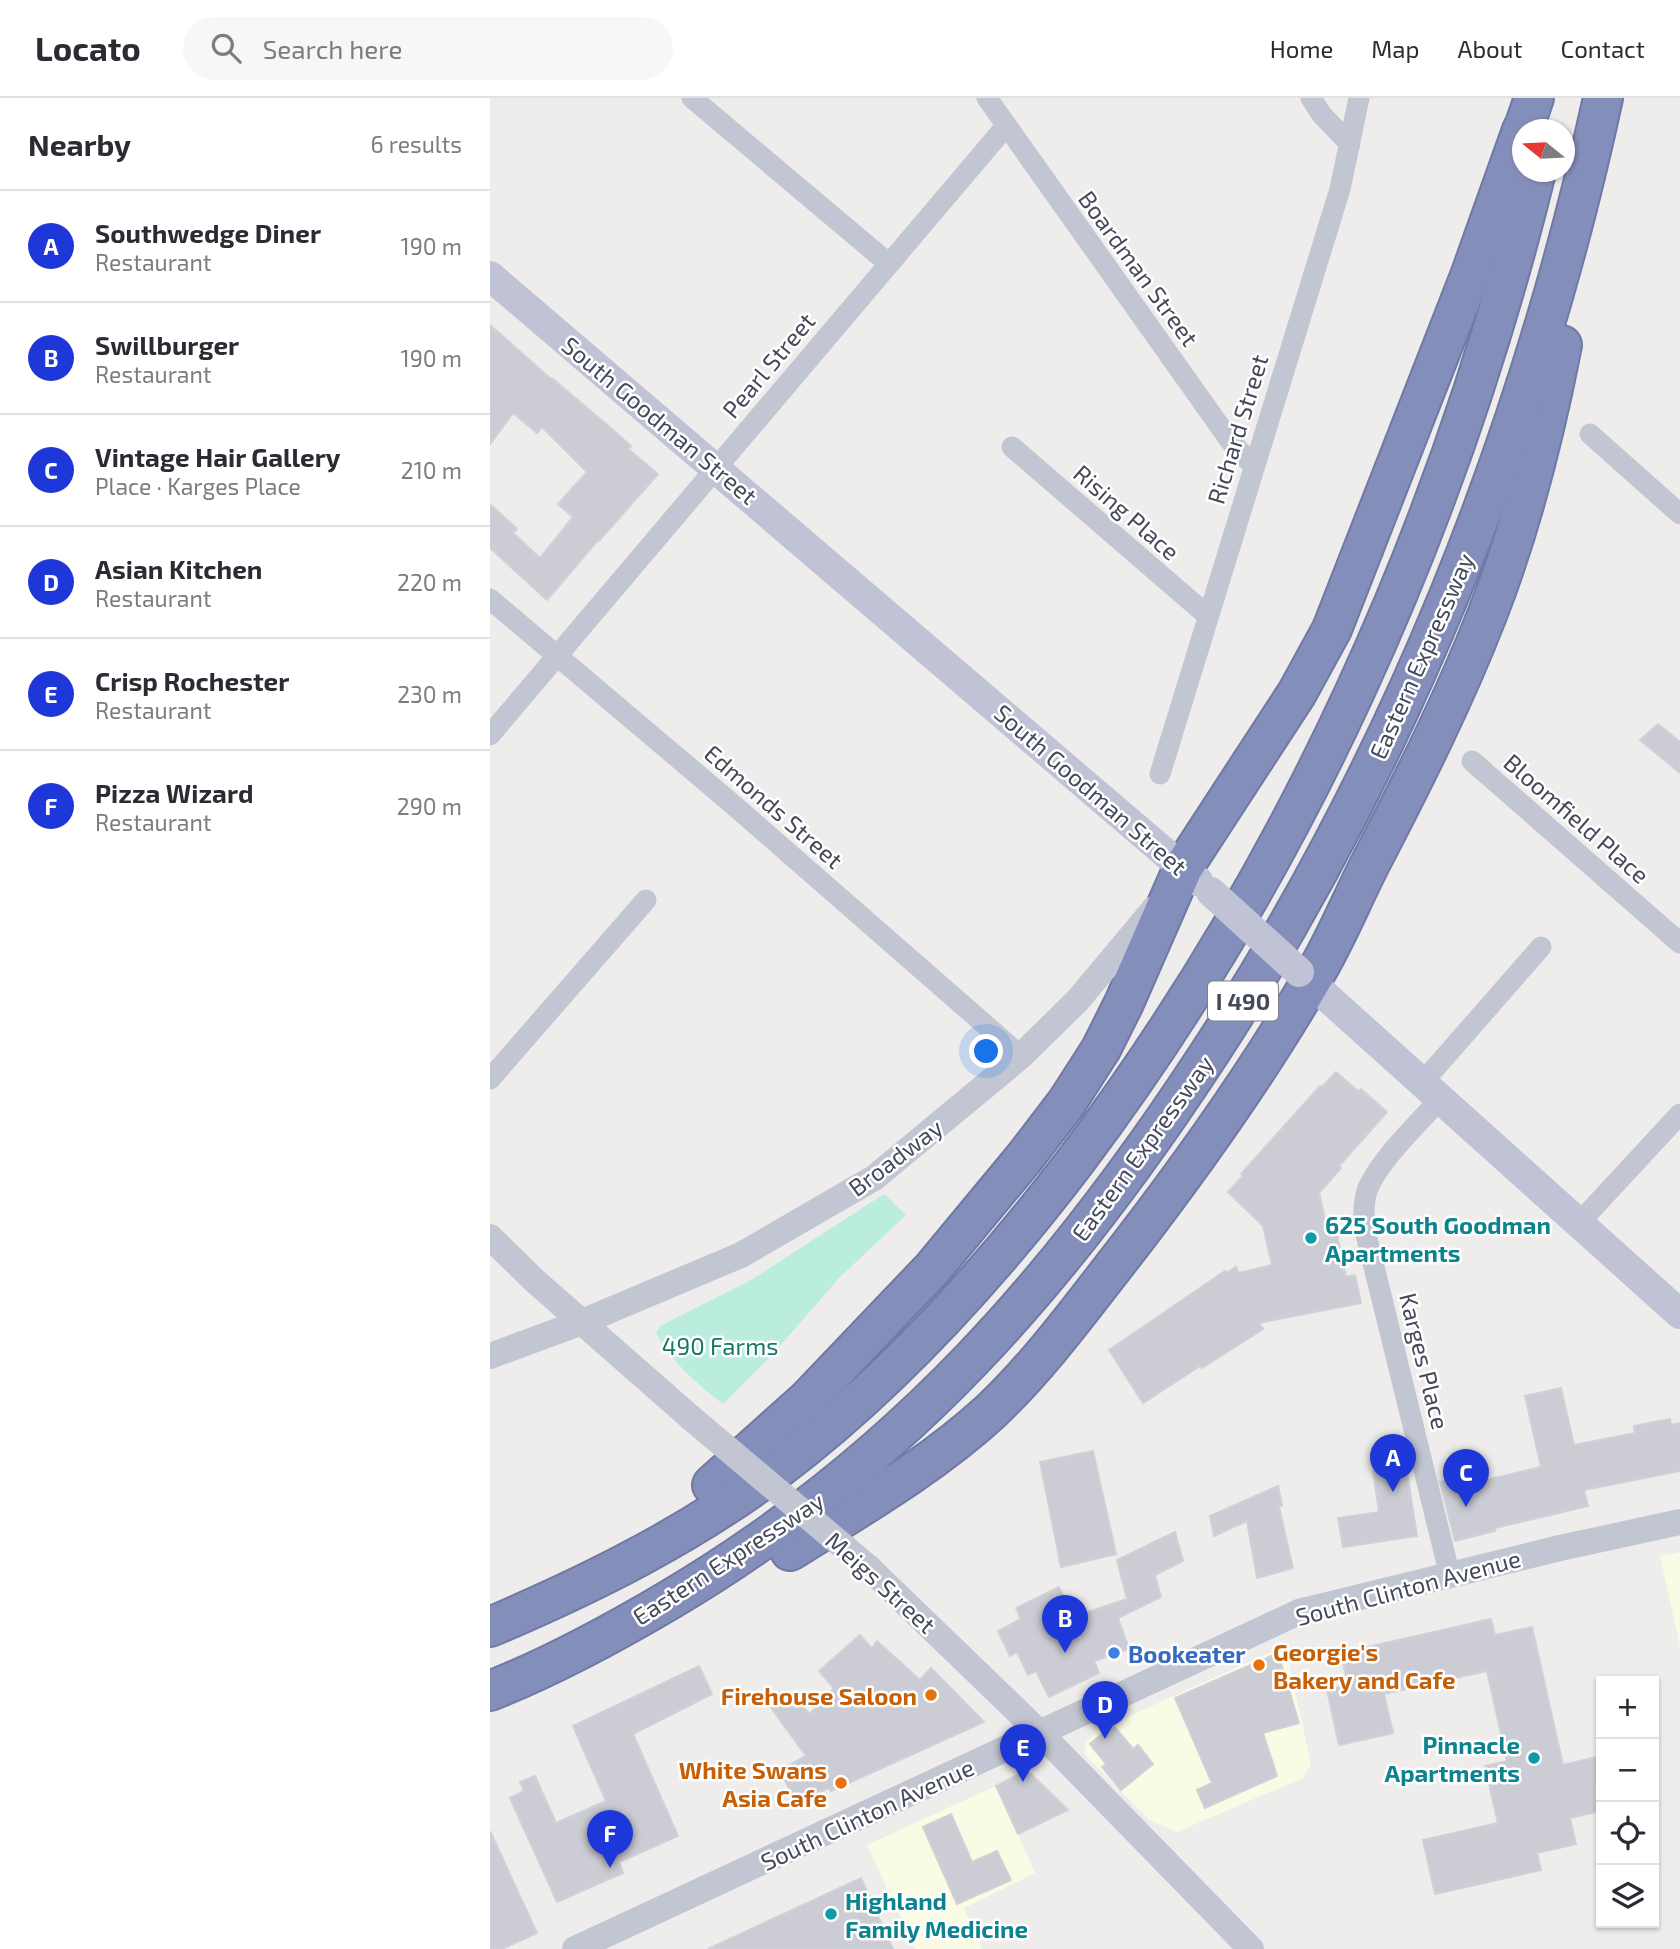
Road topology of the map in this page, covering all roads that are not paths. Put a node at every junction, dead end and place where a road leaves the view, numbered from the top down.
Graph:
1 (692, 98) edge
2 (987, 98) edge
3 (1311, 98) edge
4 (1359, 98) edge
5 (1534, 98) edge
6 (1553, 98) edge
7 (1603, 98) edge
8 (1527, 119) edge
9 (1548, 119) edge
10 (1006, 126) junction
11 (1350, 144) junction
12 (1512, 160) edge
13 (1533, 182) edge
14 (888, 263) junction
15 (490, 276) edge
16 (1591, 434) dead end
17 (1012, 447) dead end
18 (1253, 465) junction
19 (715, 469) junction
20 (1680, 514) edge
21 (490, 599) edge
22 (1208, 616) junction
23 (558, 657) junction
24 (490, 735) edge
25 (1472, 761) dead end
26 (1160, 774) dead end
27 (1197, 880) junction
28 (646, 900) dead end
29 (1680, 943) edge
30 (1541, 947) dead end
31 (1305, 977) junction
32 (1021, 1056) junction
33 (490, 1079) edge
34 (1431, 1091) junction
35 (1680, 1114) edge
36 (1578, 1223) junction
37 (490, 1237) edge
38 (1680, 1314) edge
39 (582, 1322) junction
40 (490, 1356) edge
41 (1680, 1522) edge
42 (1450, 1576) junction
43 (548, 1601) junction
44 (490, 1627) edge
45 (548, 1667) junction
46 (490, 1691) edge
47 (1041, 1734) junction
48 (575, 1949) edge
49 (1251, 1949) edge

1 - 14 street
2 - 10 street, Boardman Street
3 - 11 street
4 - 11 street, Richard Street
5 - 8 highway
6 - 9 highway
7 - 31 highway
7 - 45 highway, Eastern Expressway / I 490
10 - 14 street, Pearl Street
10 - 18 street, Boardman Street
11 - 18 street, Richard Street
12 - 27 highway
13 - 43 highway, Eastern Expressway / I 490
14 - 19 street, Pearl Street
15 - 19 main road, South Goodman Street
16 - 20 street
17 - 22 street, Rising Place
18 - 22 street, Richard Street
19 - 23 street, Pearl Street
19 - 27 main road, South Goodman Street
21 - 23 street, Edmonds Street
22 - 26 street, Richard Street
23 - 24 street, Pearl Street
23 - 32 street, Edmonds Street
25 - 29 street, Bloomfield Place
27 - 31 main road, South Goodman Street, bridge
27 - 32 street, Broadway
27 - 43 highway
28 - 33 street
30 - 34 street, Karges Place
31 - 34 main road, South Goodman Street
31 - 45 highway
32 - 39 street, Broadway
34 - 36 main road, South Goodman Street
34 - 42 street, Karges Place
35 - 36 street
36 - 38 main road, South Goodman Street
37 - 39 street, Meigs Street
39 - 40 street, Broadway
39 - 47 street, Meigs Street, bridge
41 - 42 street, South Clinton Avenue
42 - 47 street, South Clinton Avenue
43 - 44 highway, Eastern Expressway / I 490
45 - 46 highway, Eastern Expressway / I 490
47 - 48 street, South Clinton Avenue
47 - 49 street, Meigs Street

